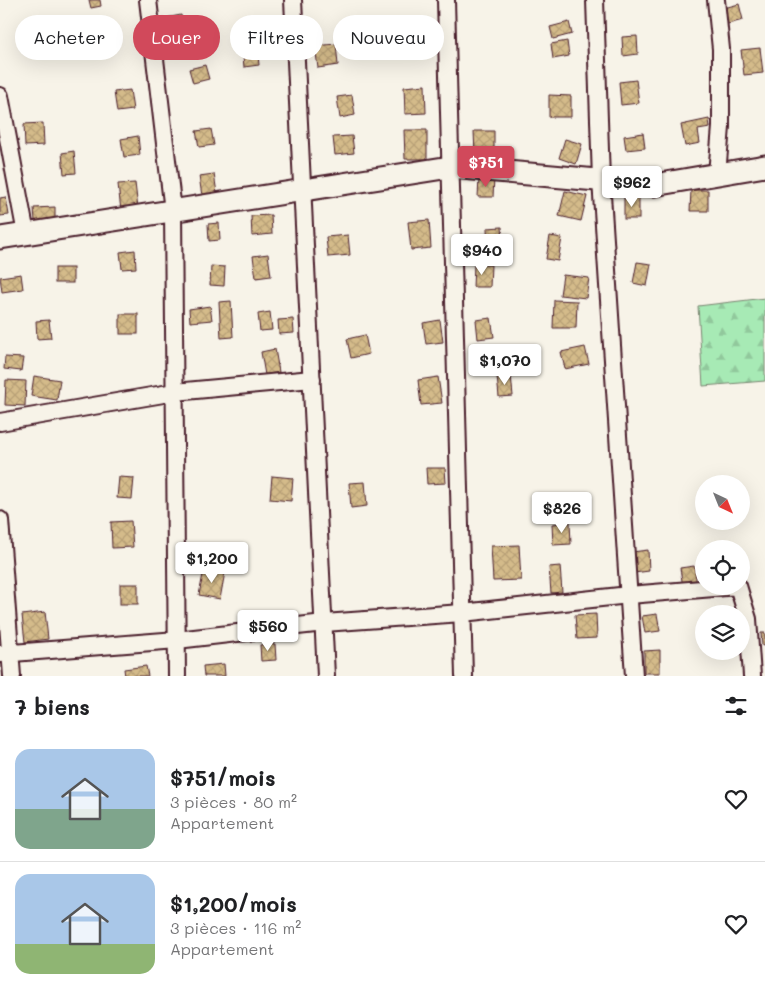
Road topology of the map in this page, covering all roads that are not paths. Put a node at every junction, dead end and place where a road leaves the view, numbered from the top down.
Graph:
1 (148, 0) edge
2 (293, 0) edge
3 (446, 0) edge
4 (595, 0) edge
5 (716, 0) edge
6 (0, 96) edge
7 (765, 166) edge
8 (450, 167) junction
9 (717, 174) junction
10 (601, 180) junction
11 (303, 190) junction
12 (173, 211) junction
13 (26, 234) junction
14 (0, 238) edge
15 (312, 379) junction
16 (174, 392) junction
17 (0, 422) edge
18 (0, 520) edge
19 (629, 595) junction
20 (462, 612) junction
21 (324, 622) junction
22 (177, 640) junction
23 (5, 654) edge
24 (12, 676) edge
25 (177, 676) edge
26 (326, 676) edge
27 (464, 676) edge
28 (634, 676) edge
29 (752, 676) edge

1 - 12 street
2 - 11 street
3 - 8 street
4 - 10 street
5 - 9 street
6 - 13 street
7 - 9 street
8 - 10 street
8 - 11 street
8 - 20 street
9 - 10 street
10 - 19 street
11 - 12 street
11 - 15 street
12 - 13 street
12 - 16 street
13 - 14 street
15 - 16 street
15 - 21 street
16 - 17 street
16 - 22 street
18 - 23 street
19 - 20 street
19 - 28 street
19 - 29 street
20 - 21 street
20 - 27 street
21 - 22 street
21 - 26 street
22 - 23 street
22 - 25 street
23 - 24 street

